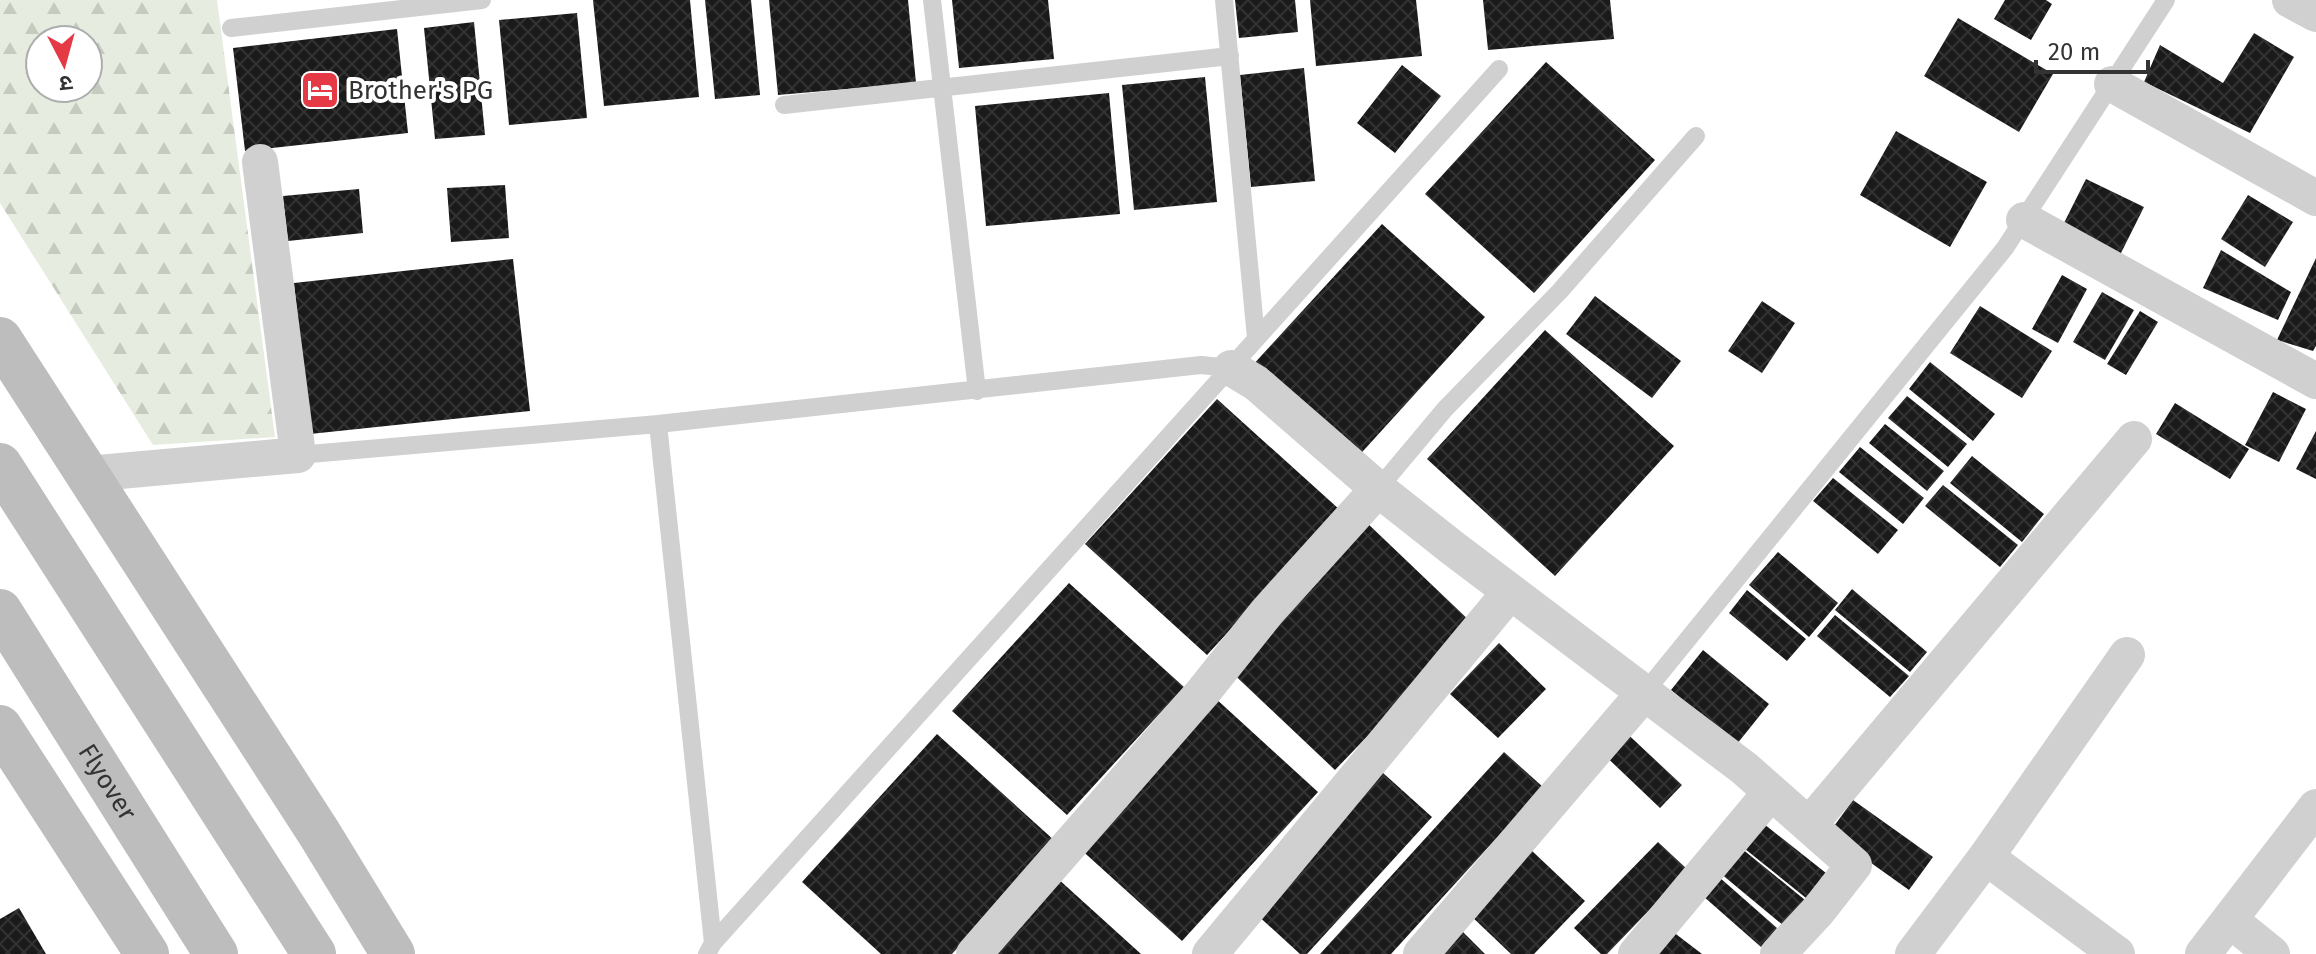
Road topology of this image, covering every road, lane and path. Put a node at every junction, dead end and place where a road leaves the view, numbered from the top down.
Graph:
1 (482, 0) edge
2 (932, 0) edge
3 (1224, 0) edge
4 (2166, 0) edge
5 (2290, 0) edge
6 (2316, 14) edge
7 (231, 28) dead end
8 (1230, 56) junction
9 (1499, 69) dead end
10 (2112, 84) junction
11 (942, 87) junction
12 (784, 105) dead end
13 (1696, 136) dead end
14 (260, 162) dead end
15 (2316, 198) edge
16 (2024, 220) junction
17 (1256, 338) junction
18 (0, 339) edge
19 (1231, 368) junction
20 (2316, 381) edge
21 (977, 391) junction
22 (658, 424) junction
23 (2134, 439) dead end
24 (298, 455) junction
25 (0, 465) edge
26 (87, 474) junction
27 (1378, 489) junction
28 (1510, 592) junction
29 (0, 611) edge
30 (2127, 655) dead end
31 (1645, 692) junction
32 (0, 727) edge
33 (1771, 792) junction
34 (2316, 807) edge
35 (1809, 825) junction
36 (1986, 857) junction
37 (2230, 920) junction
38 (710, 949) edge
39 (147, 954) edge
40 (216, 954) edge
41 (314, 954) edge
42 (393, 954) edge
43 (974, 954) edge
44 (1210, 954) edge
45 (1421, 954) edge
46 (1636, 954) edge
47 (1778, 954) edge
48 (1913, 954) edge
49 (2117, 954) edge
50 (2203, 954) edge
51 (2272, 954) edge

1 - 7 lane
2 - 11 lane
3 - 8 lane
4 - 10 lane
5 - 6 street
8 - 11 lane
8 - 17 lane
9 - 17 lane
10 - 15 street
10 - 16 lane
11 - 12 lane
11 - 21 lane
13 - 27 lane
14 - 24 street
16 - 20 street
16 - 31 lane
17 - 19 lane
18 - 26 street
19 - 21 lane
19 - 27 street
19 - 38 lane
21 - 22 lane
22 - 24 lane
22 - 38 lane
23 - 35 street
24 - 26 street
25 - 41 street
26 - 42 street
27 - 28 street
27 - 43 street
28 - 31 street
28 - 44 street
29 - 40 street, Flyover
30 - 36 street
31 - 33 street
31 - 45 street
32 - 39 street
33 - 35 street
33 - 46 street
34 - 37 street
35 - 47 street
36 - 48 street
36 - 49 street
37 - 50 street
37 - 51 street

